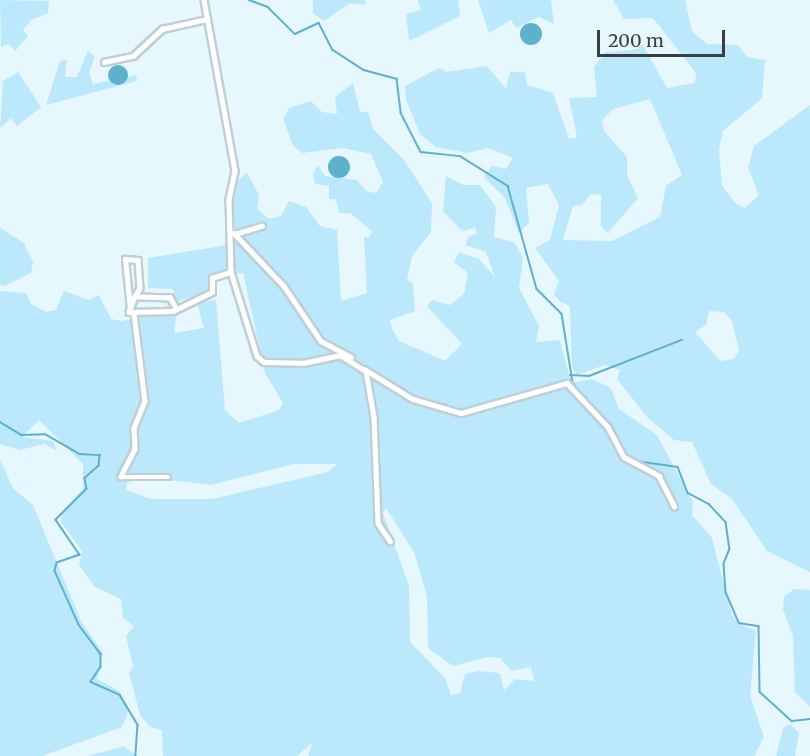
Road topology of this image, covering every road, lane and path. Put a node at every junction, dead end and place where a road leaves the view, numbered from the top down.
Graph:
1 (204, 0) edge
2 (207, 19) junction
3 (104, 62) dead end
4 (262, 226) dead end
5 (234, 234) junction
6 (231, 272) junction
7 (135, 297) junction
8 (130, 309) junction
9 (176, 309) junction
10 (134, 314) junction
11 (352, 358) junction
12 (364, 369) junction
13 (168, 477) dead end
14 (674, 506) dead end
15 (390, 541) dead end

1 - 2 street
2 - 3 street
2 - 5 street
4 - 5 street
5 - 6 street
5 - 11 street
6 - 9 street
6 - 11 street
7 - 8 street
7 - 8 street
7 - 9 street
8 - 10 street
9 - 10 street
10 - 13 street
11 - 12 street
12 - 14 street
12 - 15 street

